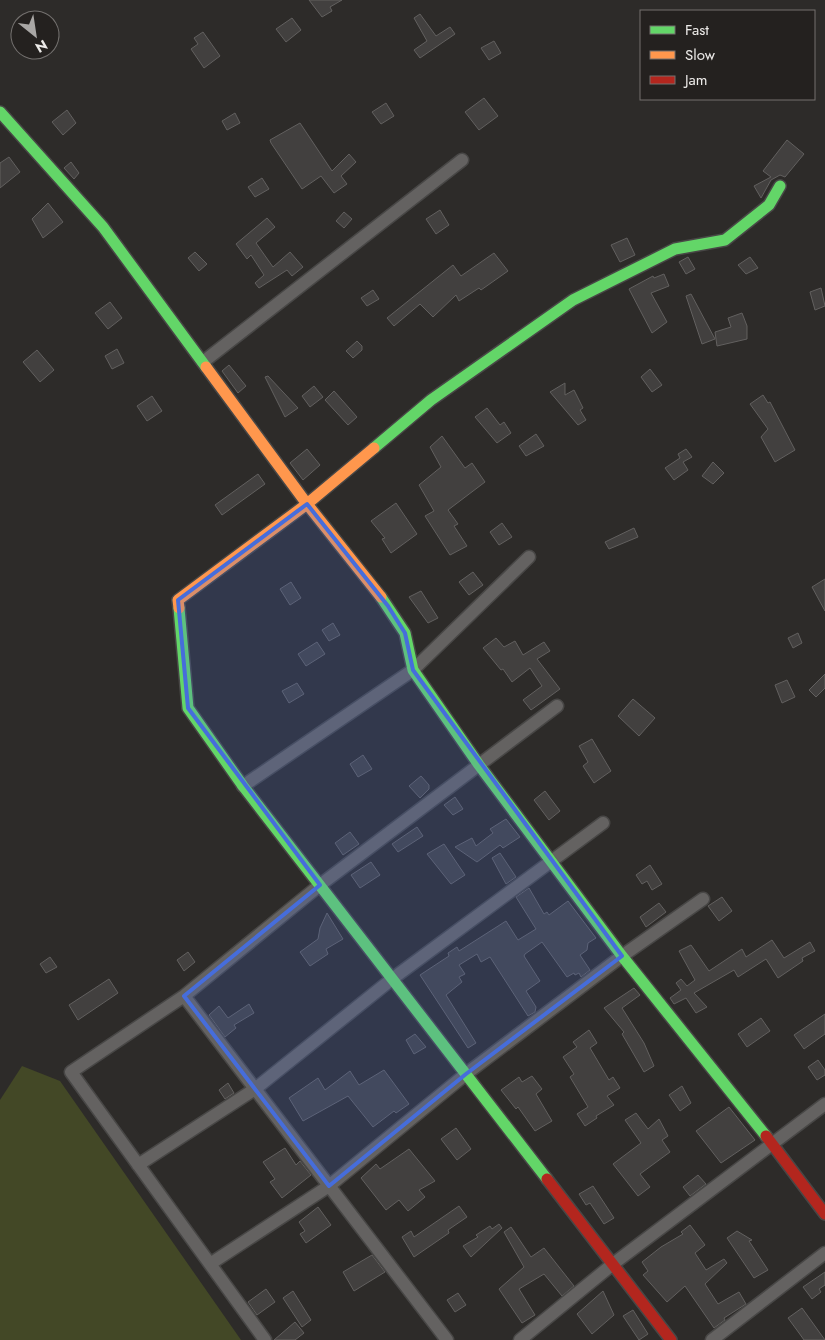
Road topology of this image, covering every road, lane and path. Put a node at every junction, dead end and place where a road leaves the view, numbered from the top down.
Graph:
1 (0, 112) edge
2 (462, 160) dead end
3 (780, 186) dead end
4 (203, 362) junction
5 (307, 504) junction
6 (529, 557) dead end
7 (412, 670) junction
8 (557, 706) dead end
9 (479, 765) junction
10 (243, 786) junction
11 (603, 823) dead end
12 (550, 861) junction
13 (320, 885) junction
14 (703, 899) dead end
15 (622, 956) junction
16 (392, 979) junction
17 (184, 996) junction
18 (466, 1074) junction
19 (255, 1089) junction
20 (825, 1104) edge
21 (771, 1143) junction
22 (138, 1165) junction
23 (329, 1186) junction
24 (825, 1214) edge
25 (825, 1253) edge
26 (210, 1264) junction
27 (613, 1264) junction
28 (265, 1340) edge
29 (447, 1340) edge
30 (520, 1340) edge
31 (671, 1340) edge
32 (712, 1340) edge

1 - 4 street
2 - 4 street
3 - 5 street
4 - 5 street
5 - 7 street
5 - 10 street
6 - 7 street
7 - 9 street
7 - 10 street
8 - 9 street
9 - 12 street
9 - 13 street
10 - 13 street
11 - 12 street
12 - 15 street
12 - 16 street
13 - 16 street
13 - 17 street
14 - 15 street
15 - 18 street
15 - 21 street
16 - 18 street
16 - 19 street
17 - 19 street
17 - 22 street
18 - 23 street
18 - 27 street
19 - 22 street
19 - 23 street
20 - 21 street
21 - 24 street
21 - 27 street
22 - 26 street
23 - 26 street
23 - 29 street
25 - 32 street
26 - 28 street
27 - 30 street
27 - 31 street

